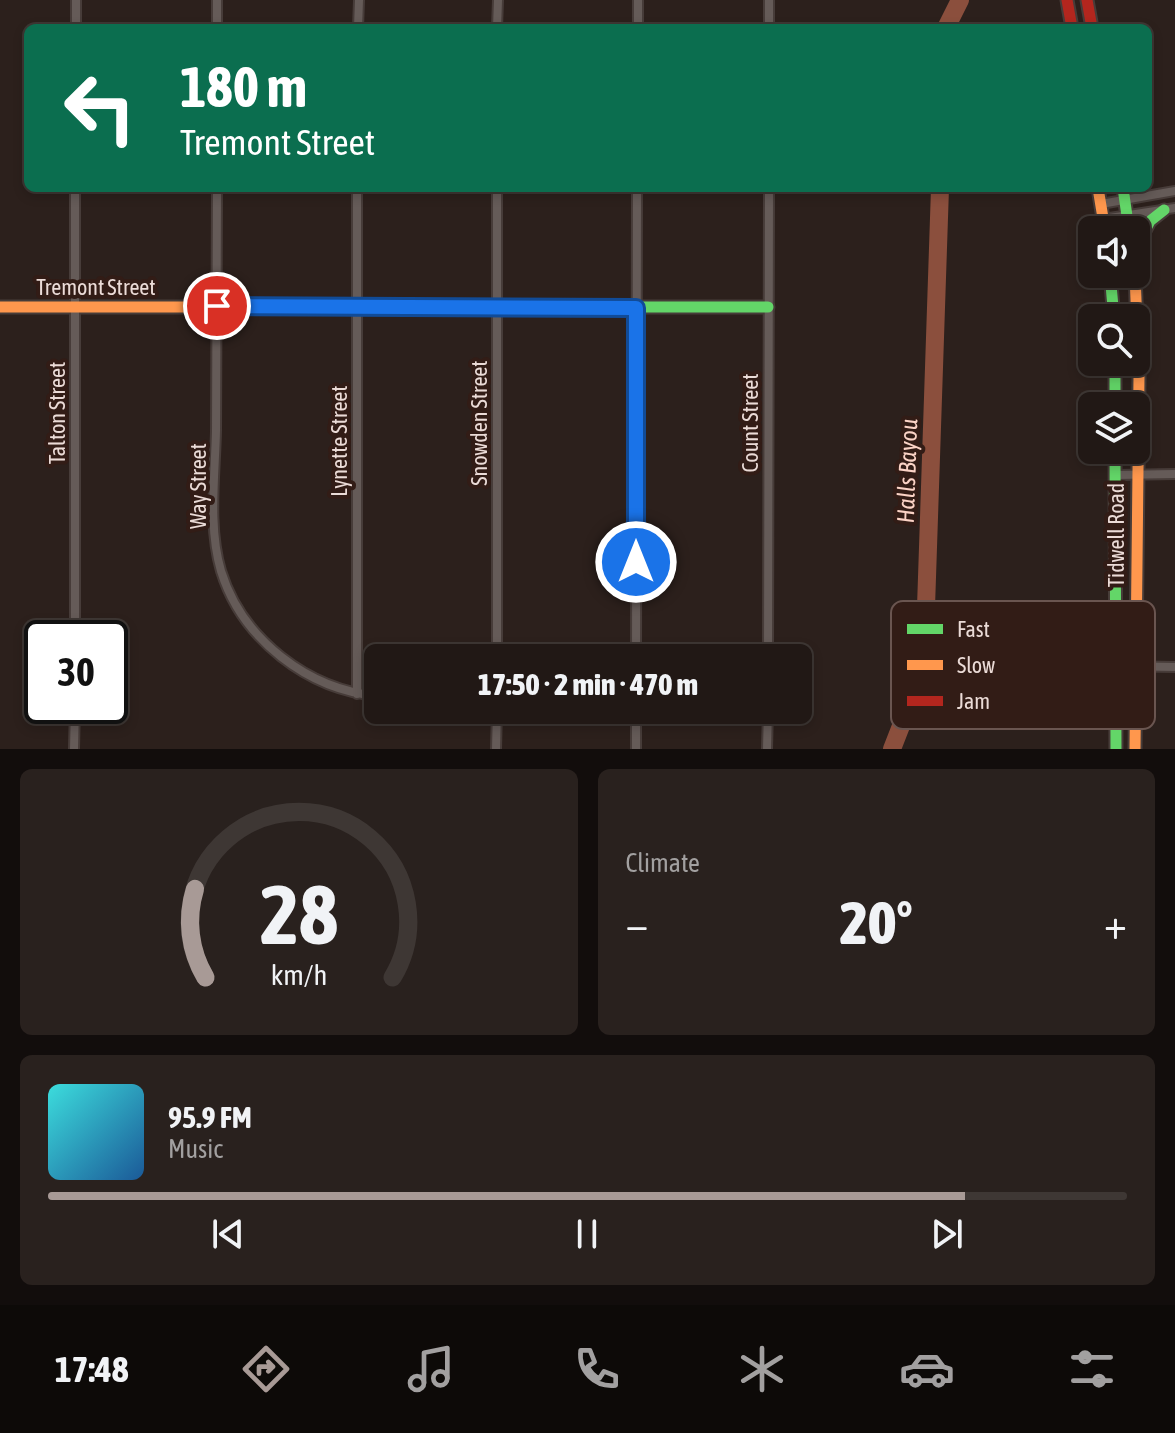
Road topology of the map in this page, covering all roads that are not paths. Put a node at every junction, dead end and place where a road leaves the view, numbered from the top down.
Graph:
1 (76, 0) edge
2 (217, 0) edge
3 (359, 0) edge
4 (498, 0) edge
5 (638, 0) edge
6 (769, 0) edge
7 (1067, 0) edge
8 (1087, 0) edge
9 (76, 24) edge
10 (217, 24) edge
11 (358, 24) edge
12 (497, 24) edge
13 (638, 24) edge
14 (769, 24) edge
15 (1071, 24) edge
16 (1091, 24) edge
17 (1175, 191) edge
18 (75, 192) edge
19 (217, 192) edge
20 (357, 192) edge
21 (497, 192) edge
22 (637, 192) edge
23 (769, 192) edge
24 (1099, 192) edge
25 (1124, 194) edge
26 (1101, 204) junction
27 (1170, 209) edge
28 (1127, 215) joint
29 (1103, 216) edge
30 (1150, 221) edge
31 (1136, 288) edge
32 (217, 306) junction
33 (0, 307) edge
34 (75, 307) junction
35 (768, 307) junction
36 (356, 308) junction
37 (497, 308) junction
38 (636, 308) junction
39 (1116, 464) edge
40 (1136, 474) junction
41 (1175, 474) edge
42 (1116, 475) junction
43 (1116, 601) edge
44 (1135, 601) edge
45 (75, 620) edge
46 (497, 644) edge
47 (636, 644) edge
48 (768, 644) edge
49 (1155, 666) edge
50 (1175, 667) edge
51 (357, 694) junction
52 (364, 695) edge
53 (75, 724) edge
54 (497, 724) edge
55 (636, 724) edge
56 (768, 724) edge
57 (74, 749) edge
58 (496, 749) edge
59 (636, 749) edge
60 (767, 749) edge

1 - 9 street
2 - 10 street
3 - 11 street
4 - 12 street
5 - 13 street
6 - 14 street
7 - 15 main road
8 - 16 main road
17 - 25 street
18 - 34 street, Talton Street
19 - 32 street, Way Street
20 - 36 street, Lynette Street
21 - 37 street, Snowden Street
22 - 38 street
23 - 35 street, Count Street
24 - 26 main road
25 - 26 street
25 - 28 main road
26 - 29 main road
27 - 28 street
27 - 30 main road
31 - 40 main road, Tidwell Road
32 - 34 main road, Tremont Street
32 - 36 main road, Tremont Street
32 - 51 street, Way Street
33 - 34 main road, Tremont Street
34 - 45 street, Talton Street
35 - 38 main road, Tremont Street
35 - 48 street, Count Street
36 - 37 main road, Tremont Street
36 - 51 street, Lynette Street
37 - 38 main road, Tremont Street
37 - 46 street, Snowden Street
38 - 47 street
39 - 42 main road, Tidwell Road
40 - 41 street
40 - 42 street
40 - 44 main road, Tidwell Road
42 - 43 main road, Tidwell Road
49 - 50 street
51 - 52 street, Way Street
53 - 57 street
54 - 58 street
55 - 59 street
56 - 60 street

